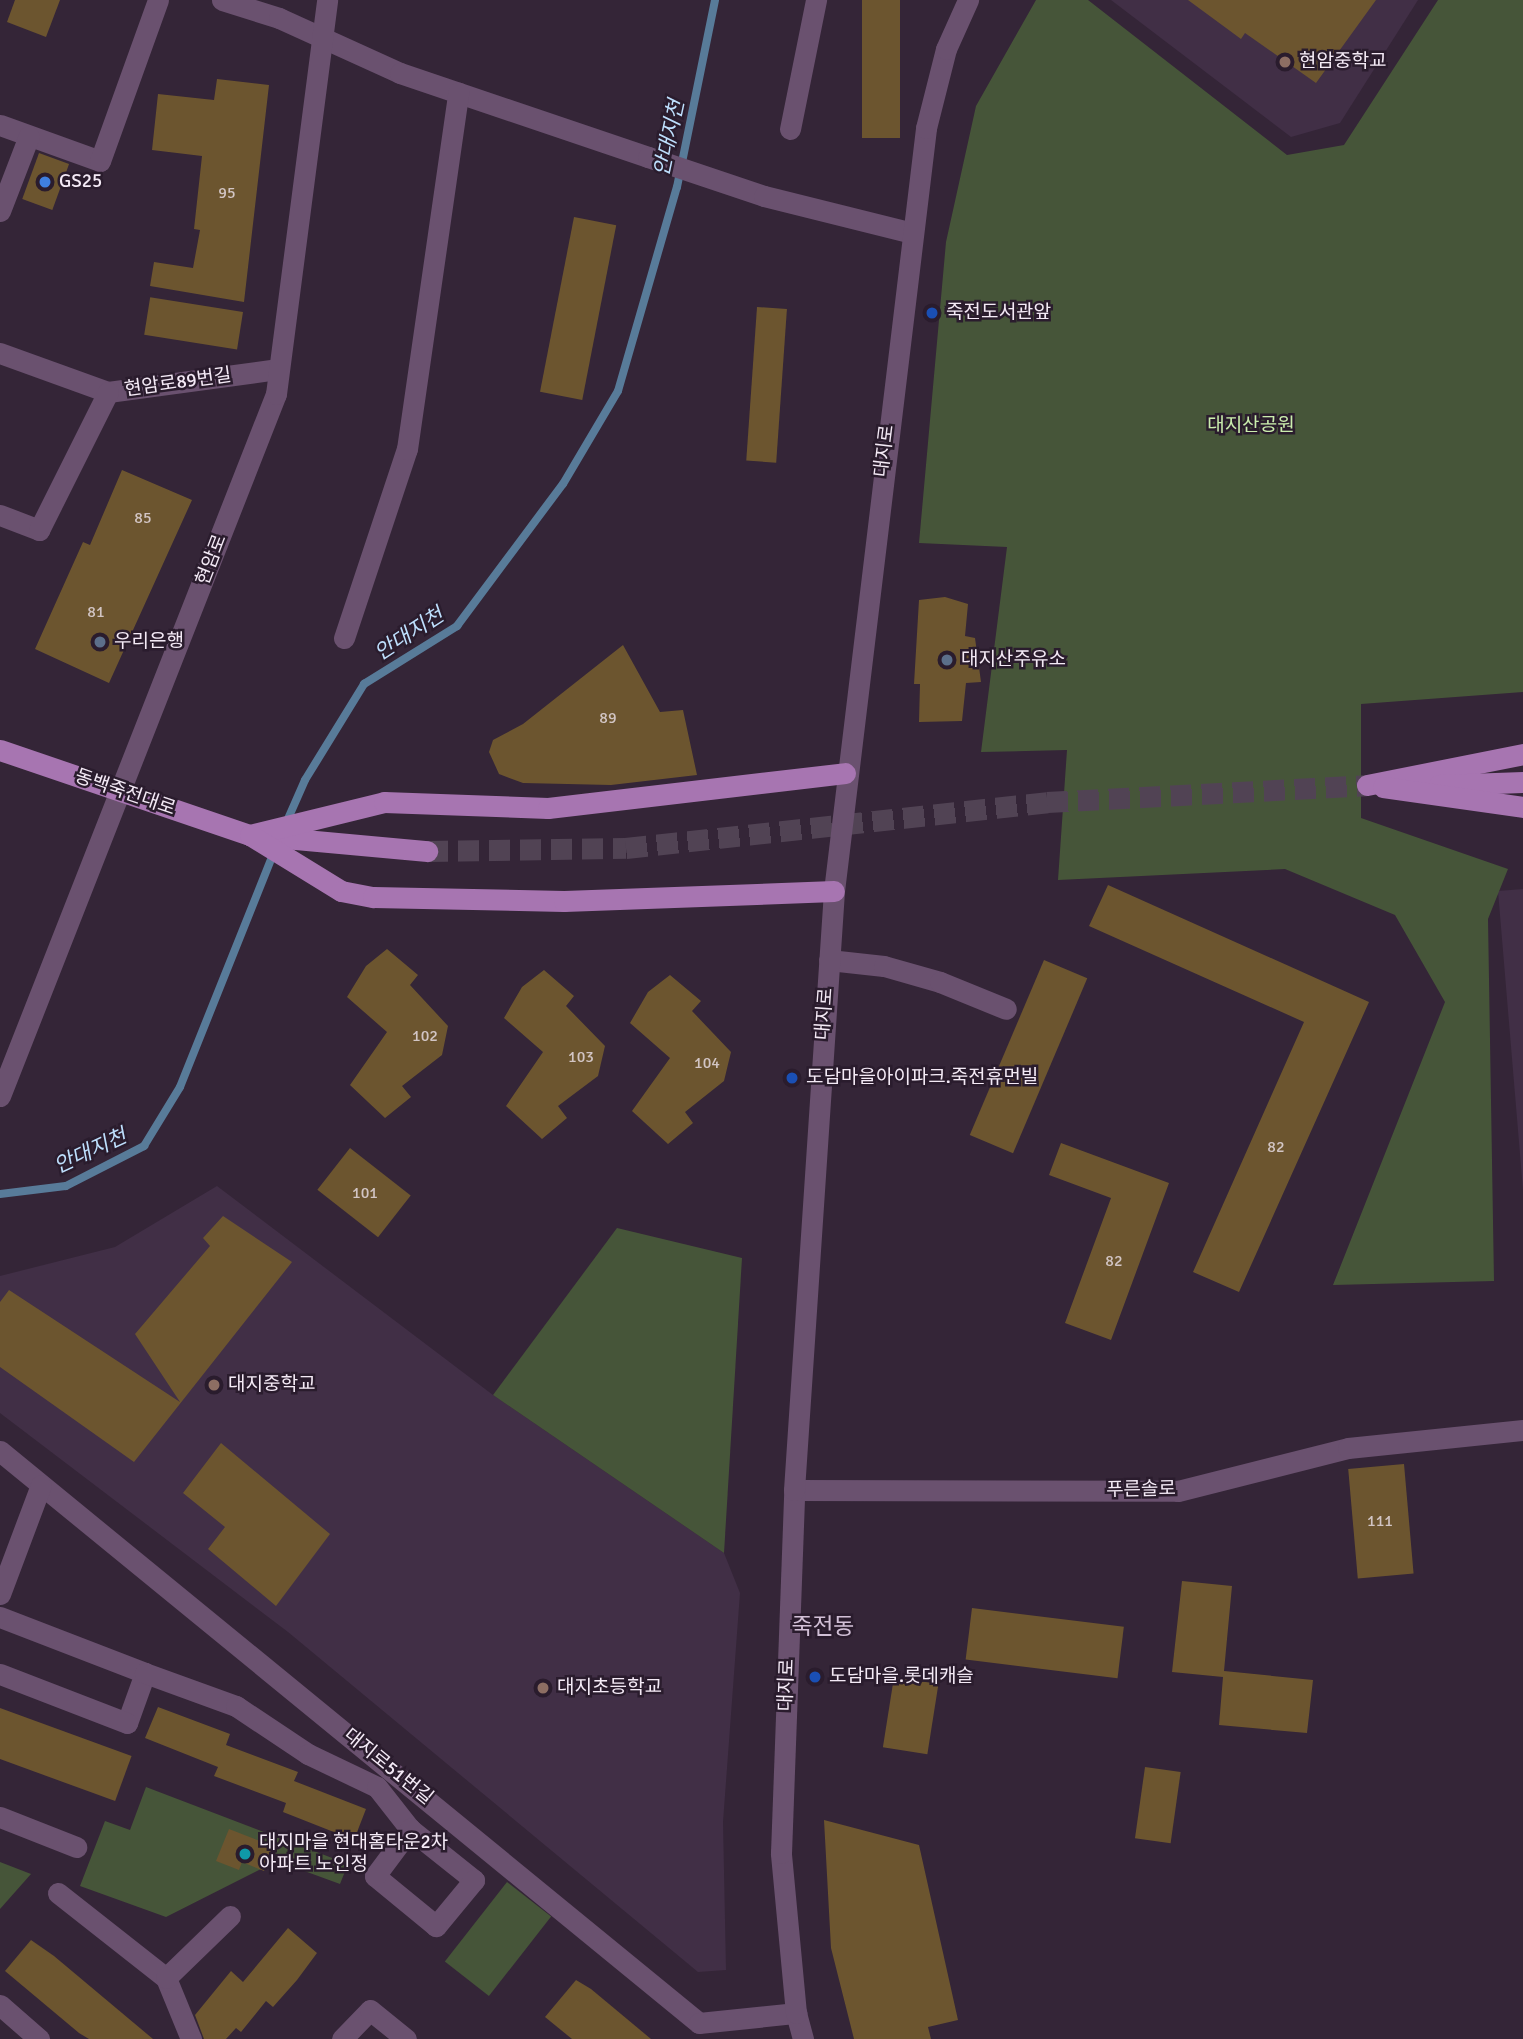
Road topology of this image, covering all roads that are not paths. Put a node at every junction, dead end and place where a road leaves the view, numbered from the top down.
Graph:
1 (158, 0) edge
2 (222, 0) edge
3 (327, 0) edge
4 (816, 0) edge
5 (968, 0) edge
6 (320, 35) junction
7 (458, 93) junction
8 (0, 125) edge
9 (790, 129) dead end
10 (29, 136) junction
11 (0, 211) edge
12 (912, 233) junction
13 (0, 353) edge
14 (278, 369) junction
15 (108, 392) junction
16 (0, 515) edge
17 (344, 638) dead end
18 (0, 750) edge
19 (1523, 754) edge
20 (845, 773) junction
21 (1523, 782) edge
22 (1367, 785) junction
23 (121, 788) junction
24 (1523, 807) edge
25 (250, 835) junction
26 (427, 851) tunnel mouth
27 (834, 891) junction
28 (829, 960) junction
29 (1006, 1009) dead end
30 (0, 1096) edge
31 (1523, 1430) edge
32 (0, 1451) edge
33 (41, 1485) junction
34 (794, 1490) junction
35 (0, 1594) edge
36 (0, 1617) edge
37 (145, 1673) junction
38 (0, 1674) edge
39 (0, 1817) edge
40 (410, 1829) junction
41 (76, 1847) dead end
42 (58, 1893) dead end
43 (230, 1916) dead end
44 (166, 1978) junction
45 (0, 2005) edge
46 (796, 2013) junction
47 (39, 2039) edge
48 (191, 2039) edge
49 (342, 2039) edge
50 (406, 2039) edge
51 (803, 2039) edge

1 - 10 street
2 - 6 street
3 - 6 street, 현암로
4 - 9 street
5 - 12 street, 대지로
6 - 7 street
6 - 14 street, 현암로
7 - 12 street
7 - 17 street
8 - 10 street
10 - 11 street
12 - 20 street, 대지로
13 - 15 street, 현암로89번길
14 - 15 street, 현암로89번길
14 - 23 street, 현암로
15 - 16 street
18 - 23 main road, 동백죽전대로
19 - 22 main road
20 - 25 main road
20 - 27 street, 대지로
21 - 22 main road
22 - 24 main road
23 - 25 main road, 동백죽전대로
23 - 30 street, 현암로
25 - 26 main road
25 - 27 main road
27 - 28 street, 대지로
28 - 29 street
28 - 34 street, 대지로
31 - 34 street, 푸른솔로
32 - 33 street, 대지로51번길
33 - 35 street
33 - 46 street, 대지로51번길
34 - 46 street, 대지로
36 - 37 street
37 - 38 street
37 - 40 street
39 - 41 street
40 - 40 street
42 - 44 street
43 - 44 street
44 - 48 street
45 - 47 street
46 - 51 street, 대지로
49 - 50 street

